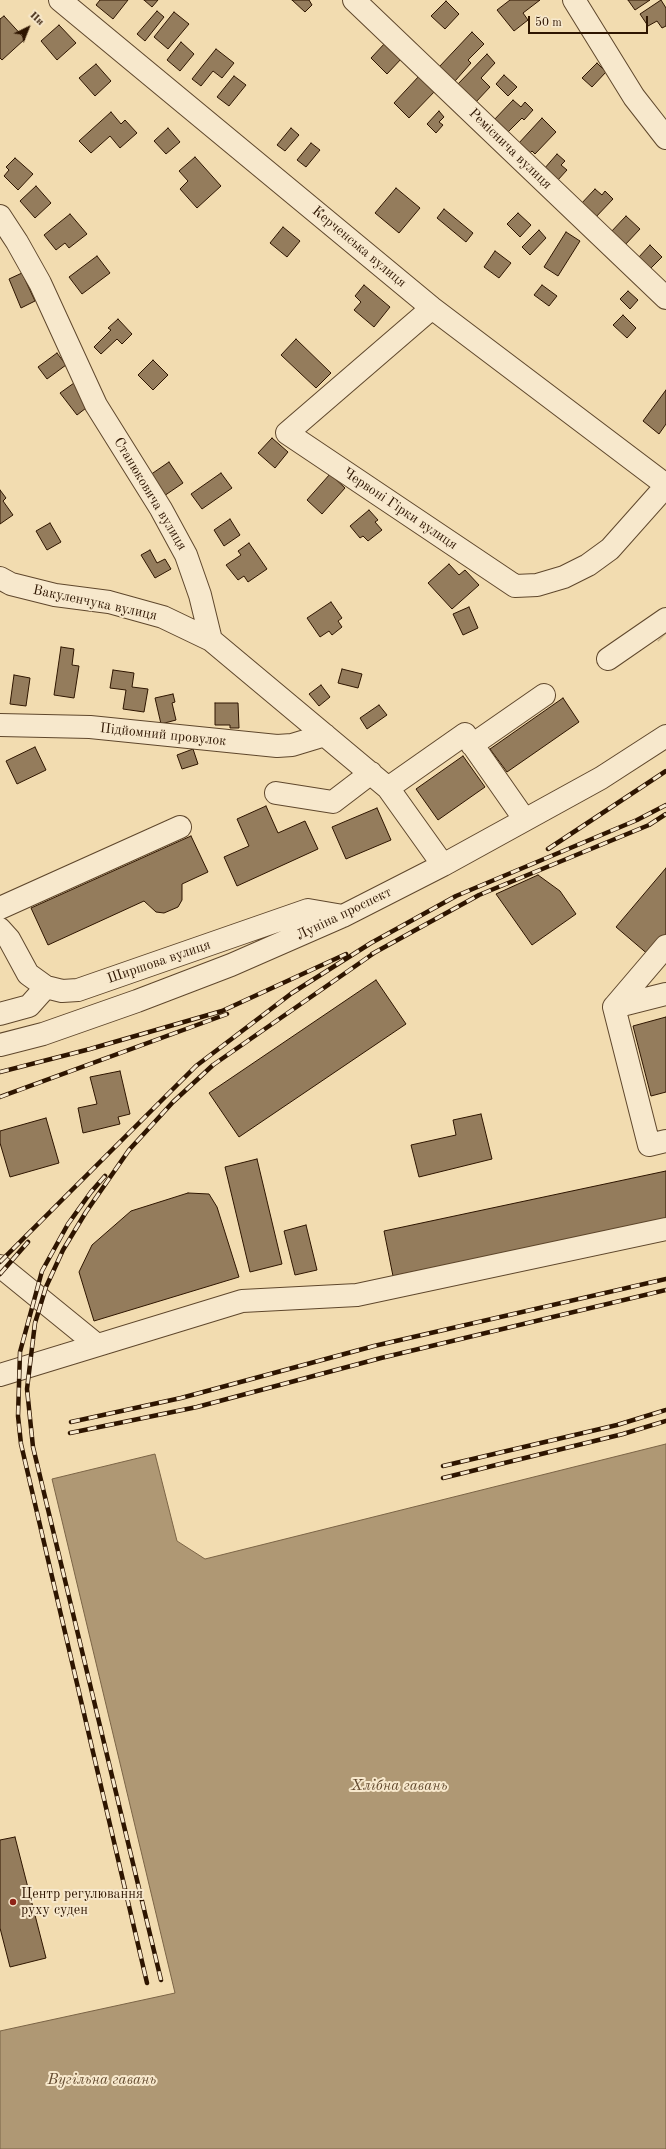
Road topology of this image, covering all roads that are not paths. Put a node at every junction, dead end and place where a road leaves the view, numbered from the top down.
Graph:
1 (60, 0) edge
2 (354, 0) edge
3 (574, 0) edge
4 (666, 138) edge
5 (0, 216) edge
6 (666, 298) edge
7 (432, 308) junction
8 (666, 485) edge
9 (0, 578) edge
10 (663, 625) edge
11 (212, 640) junction
12 (608, 659) dead end
13 (544, 695) dead end
14 (0, 725) edge
15 (325, 735) junction
16 (666, 736) edge
17 (472, 745) junction
18 (371, 774) junction
19 (388, 788) junction
20 (276, 793) dead end
21 (525, 820) junction
22 (180, 827) dead end
23 (442, 865) junction
24 (0, 908) edge
25 (343, 916) junction
26 (0, 929) edge
27 (666, 946) edge
28 (8, 952) edge
29 (46, 987) junction
30 (666, 994) edge
31 (614, 1007) junction
32 (0, 1014) edge
33 (0, 1045) edge
34 (666, 1140) edge
35 (666, 1229) edge
36 (0, 1266) edge
37 (97, 1346) junction
38 (0, 1375) edge

1 - 7 street, Керченська вулиця
2 - 6 street, Реміснича вулиця
3 - 4 street
5 - 11 street, Станюковича вулиця
7 - 8 street, Керченська вулиця
7 - 8 street, Червоні Гірки вулиця
9 - 11 street, Вакуленчука вулиця
10 - 12 street
11 - 15 street
13 - 17 street
14 - 15 street, Підйомний провулок
15 - 18 street
16 - 21 street, Луніна проспект
17 - 19 street
17 - 21 street
18 - 19 street
18 - 20 street
19 - 23 street
21 - 23 street, Луніна проспект
22 - 24 street
23 - 25 street, Луніна проспект
25 - 29 street, Ширшова вулиця
25 - 33 street, Луніна проспект
26 - 28 street, Ширшова вулиця
27 - 31 street
28 - 29 street, Ширшова вулиця
29 - 32 street
30 - 31 street
31 - 34 street
35 - 37 street
36 - 37 street
37 - 38 street

